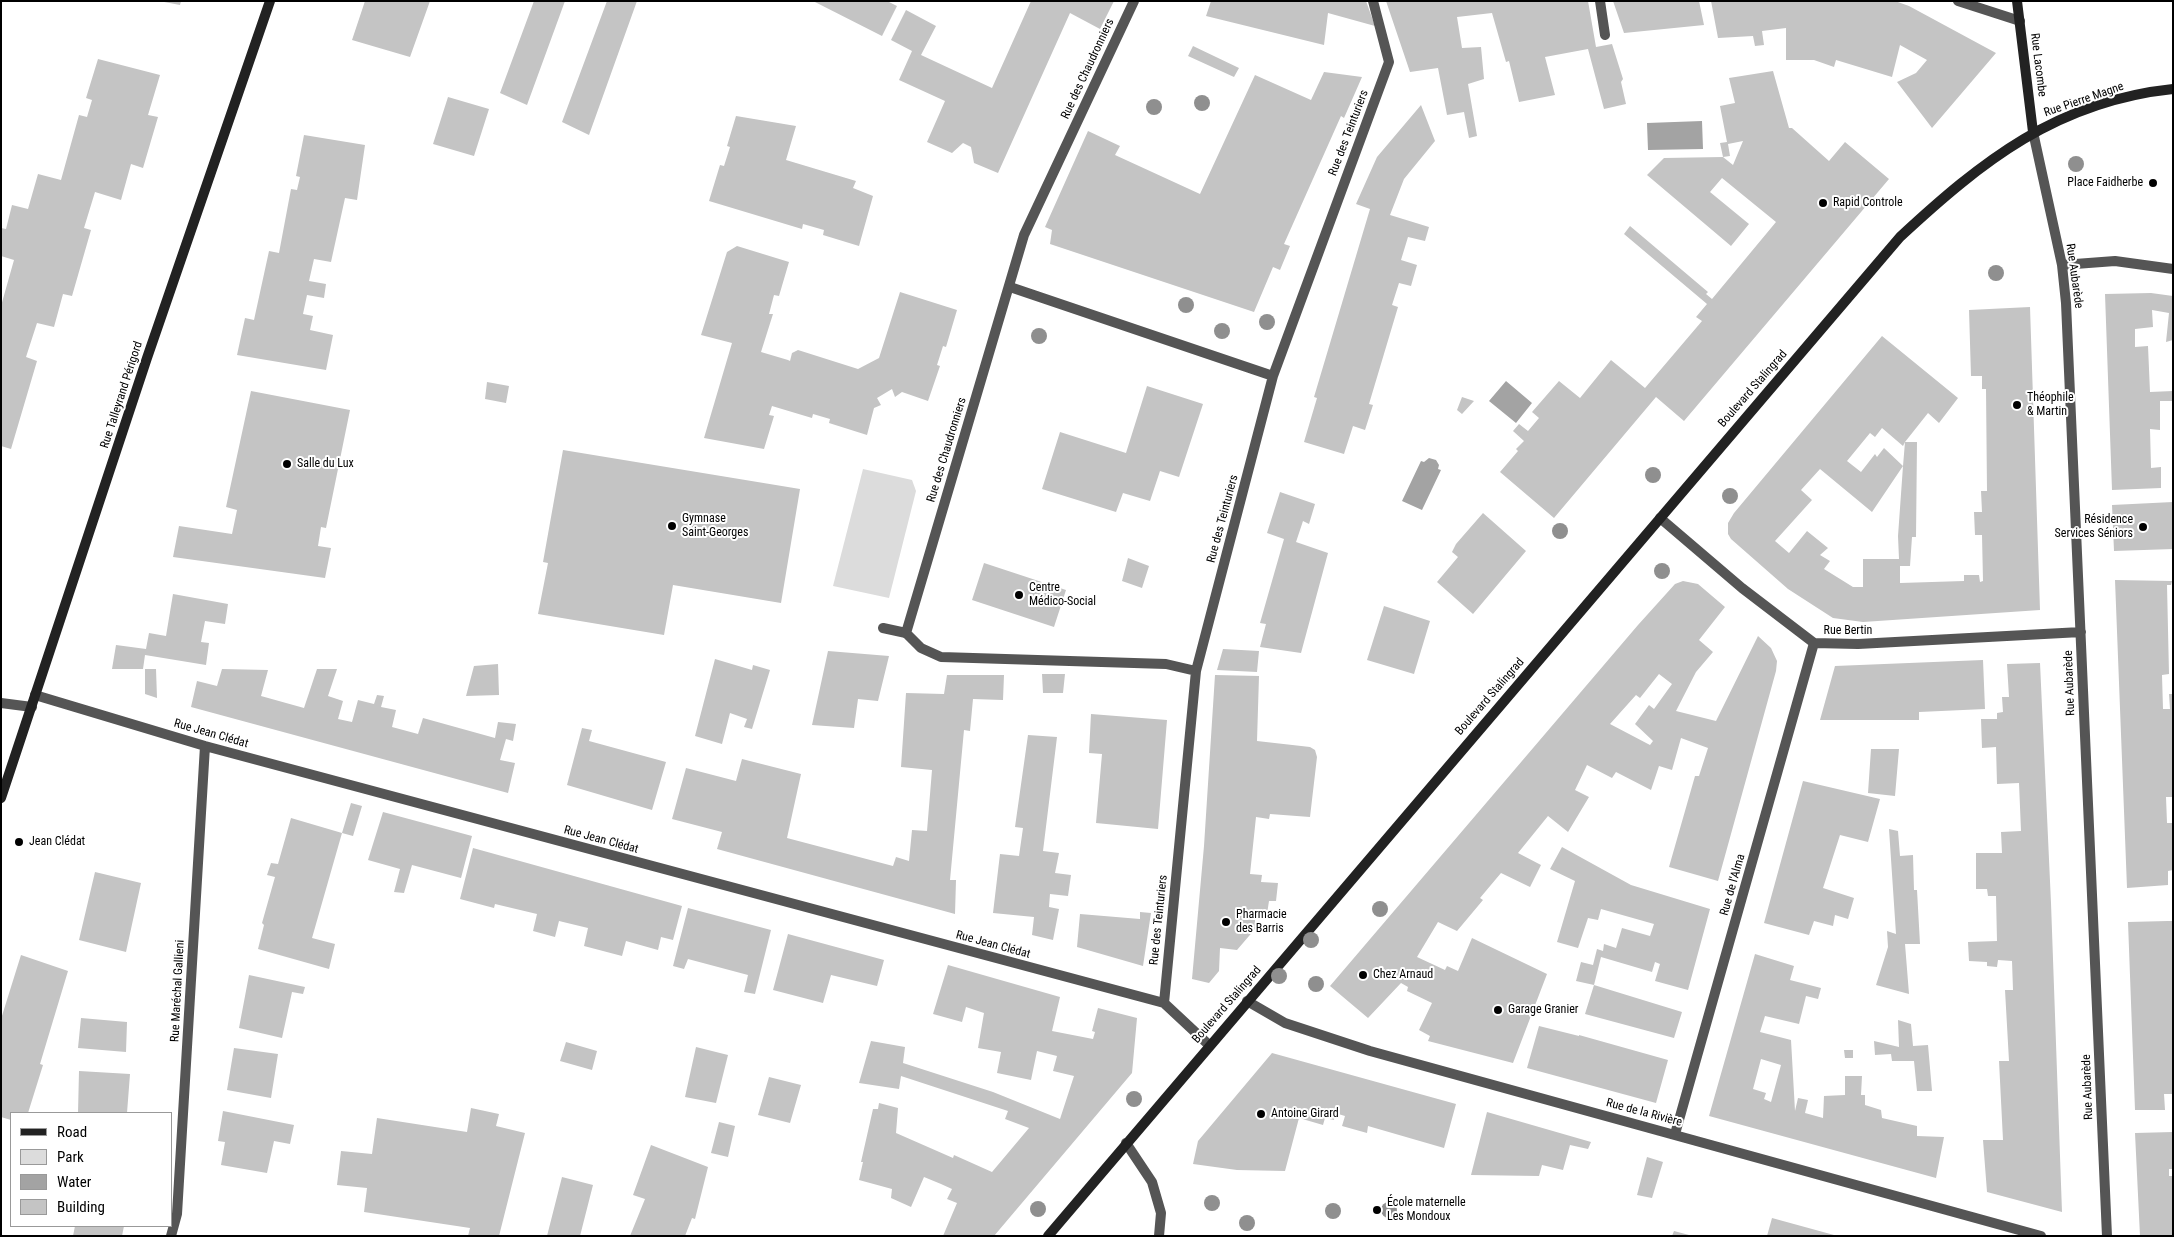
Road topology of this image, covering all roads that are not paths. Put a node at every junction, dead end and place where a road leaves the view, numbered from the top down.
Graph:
1 (270, 1) edge
2 (1134, 1) edge
3 (1373, 1) edge
4 (1600, 1) edge
5 (1958, 1) edge
6 (2017, 1) edge
7 (2020, 20) junction
8 (1605, 35) dead end
9 (2173, 89) edge
10 (2033, 132) junction
11 (1960, 183) joint
12 (2062, 265) junction
13 (2173, 269) edge
14 (1010, 287) junction
15 (1273, 376) junction
16 (1660, 518) junction
17 (883, 628) dead end
18 (2081, 632) junction
19 (906, 633) junction
20 (1814, 643) junction
21 (1196, 671) junction
22 (35, 695) junction
23 (1, 703) edge
24 (32, 707) junction
25 (205, 746) junction
26 (1, 798) edge
27 (1247, 1001) junction
28 (1164, 1003) junction
29 (1209, 1045) junction
30 (1675, 1134) junction
31 (1126, 1143) junction
32 (172, 1236) edge
33 (1048, 1236) edge
34 (1159, 1236) edge
35 (2041, 1236) edge
36 (2107, 1236) edge

1 - 22 main road, Rue Talleyrand Périgord
2 - 14 street, Rue des Chaudronniers
3 - 15 street, Rue des Teinturiers
4 - 8 street
5 - 7 street
6 - 7 main road, Rue Lacombe
7 - 10 main road, Rue Lacombe
9 - 10 main road, Rue Pierre Magne
10 - 11 main road, Rue Pierre Magne
10 - 12 street, Rue Aubarède
11 - 16 main road, Boulevard Stalingrad
12 - 13 street
12 - 18 street, Rue Aubarède
14 - 15 street
14 - 19 street, Rue des Chaudronniers
15 - 21 street, Rue des Teinturiers
16 - 20 street, Rue Bertin
16 - 27 main road, Boulevard Stalingrad
17 - 19 street
18 - 20 street, Rue Bertin
18 - 36 street, Rue Aubarède
19 - 21 street
20 - 30 street, Rue de l'Alma
21 - 28 street, Rue des Teinturiers
22 - 24 main road, Rue Talleyrand Périgord
22 - 25 street, Rue Jean Clédat
23 - 24 street
24 - 26 main road, Rue Talleyrand Périgord
25 - 28 street, Rue Jean Clédat
25 - 32 street, Rue Maréchal Gallieni
27 - 29 main road, Boulevard Stalingrad
27 - 30 street, Rue de la Rivière
28 - 29 street
29 - 31 main road, Boulevard Stalingrad
30 - 35 street, Rue de la Rivière
31 - 33 main road, Boulevard Stalingrad
31 - 34 street

